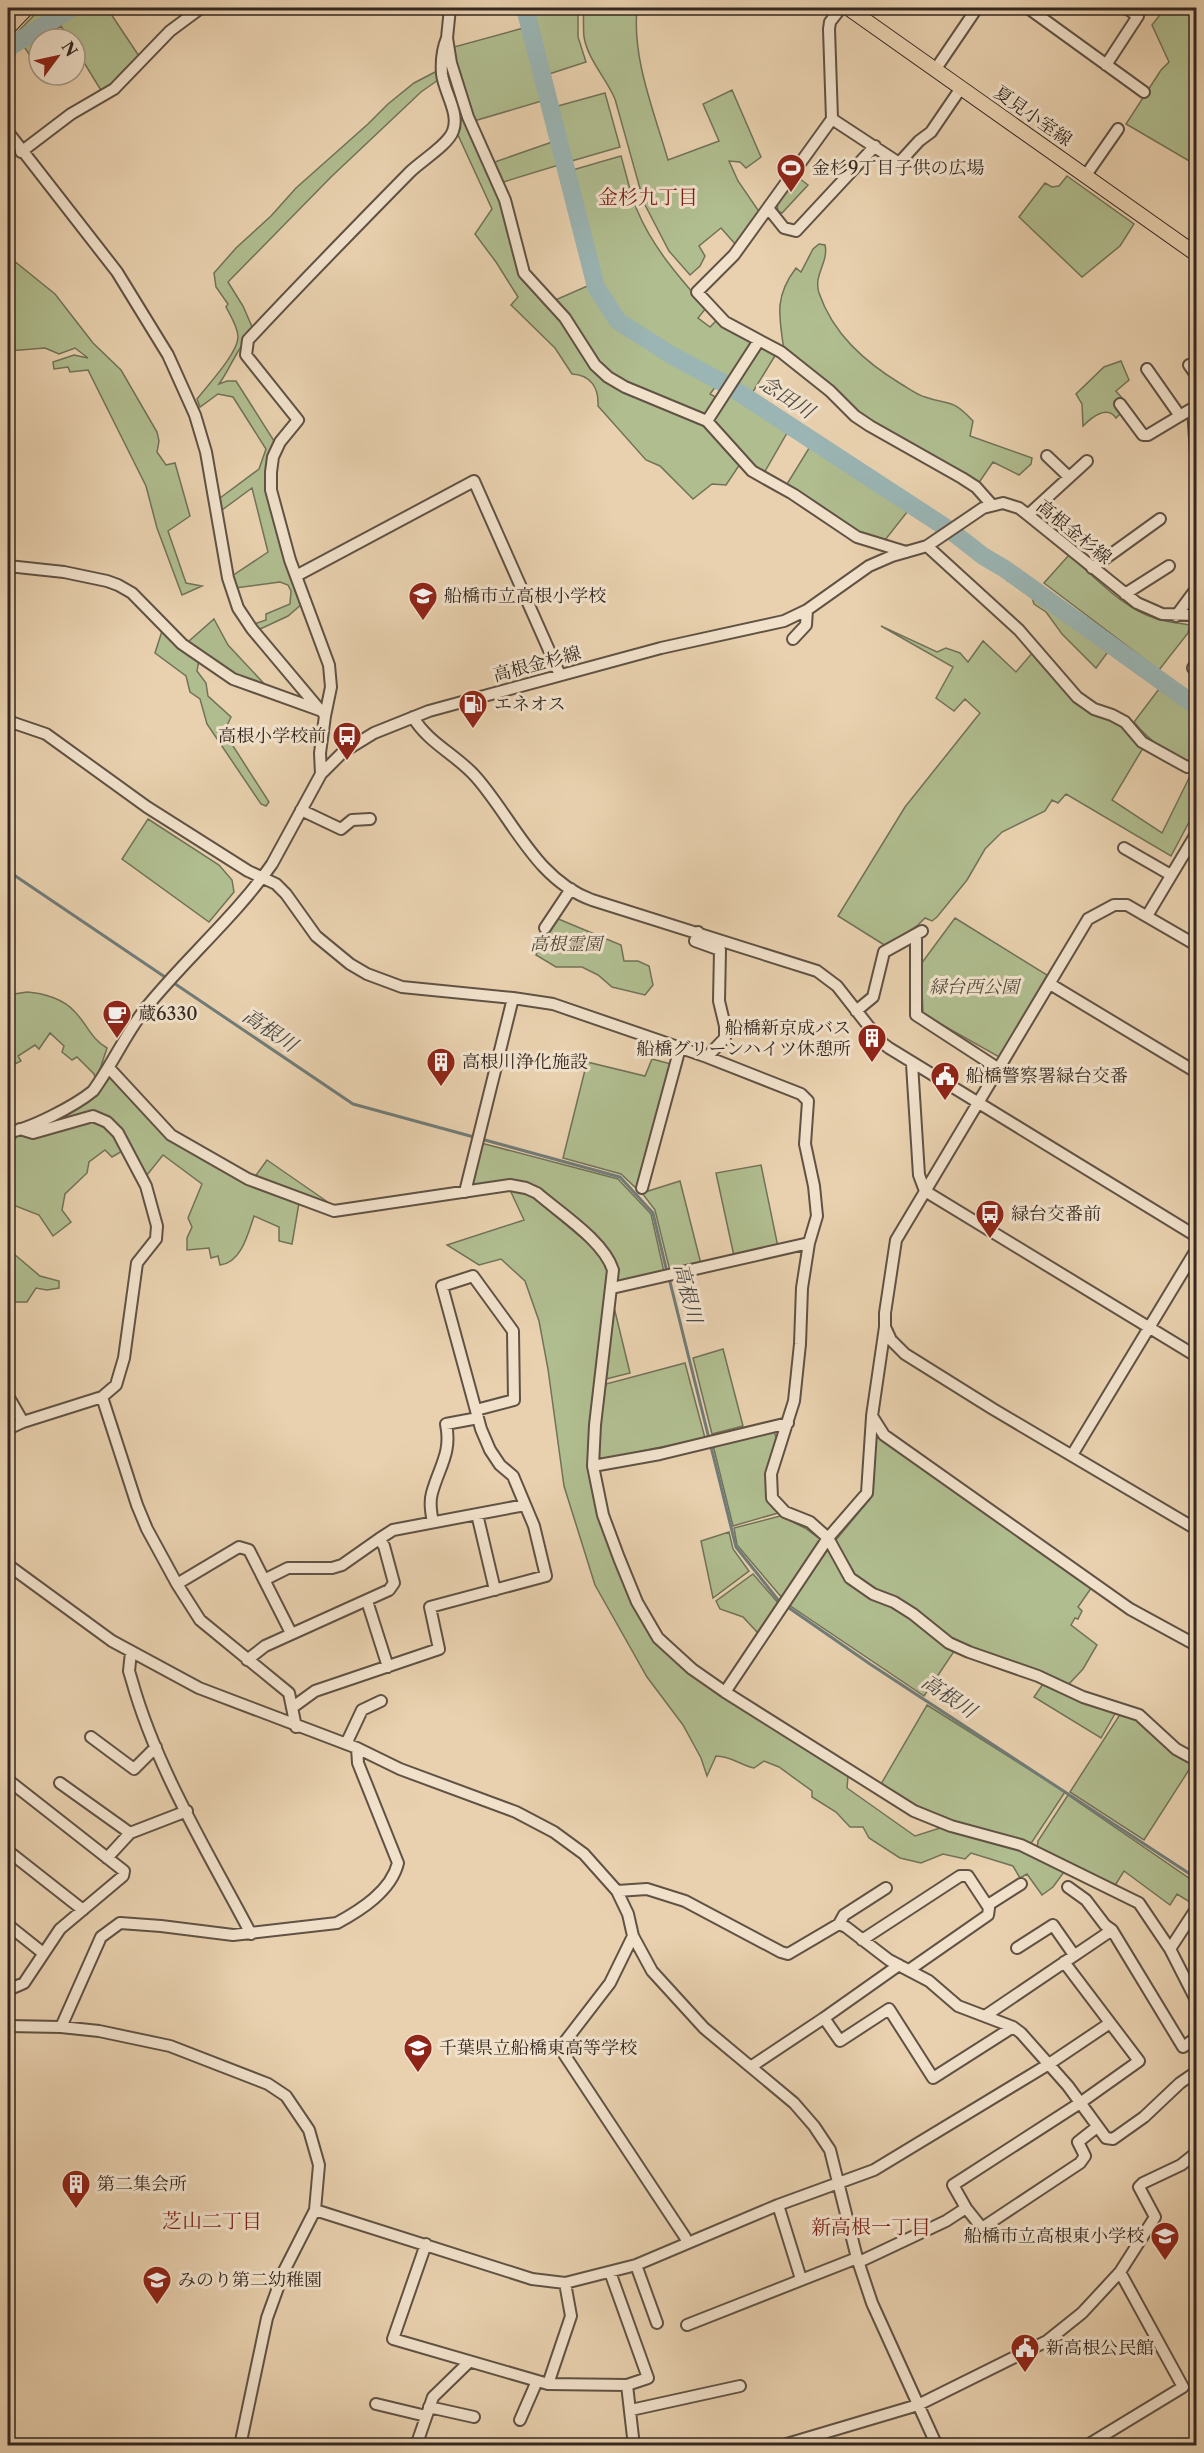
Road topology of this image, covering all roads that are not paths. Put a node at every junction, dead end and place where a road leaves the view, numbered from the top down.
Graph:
1 (27, 8) edge
2 (201, 8) edge
3 (450, 8) edge
4 (841, 8) edge
5 (848, 8) edge
6 (977, 8) edge
7 (1028, 8) edge
8 (1126, 8) edge
9 (8, 28) edge
10 (447, 38) junction
11 (1106, 65) junction
12 (935, 70) junction
13 (962, 88) junction
14 (1144, 92) dead end
15 (832, 119) junction
16 (1118, 129) dead end
17 (8, 132) edge
18 (875, 146) junction
19 (21, 152) junction
20 (1086, 175) junction
21 (768, 208) junction
22 (1196, 252) edge
23 (758, 342) junction
24 (1189, 365) dead end
25 (1147, 369) dead end
26 (1197, 375) edge
27 (1120, 404) dead end
28 (1195, 407) edge
29 (1180, 416) junction
30 (707, 421) junction
31 (1197, 454) edge
32 (1047, 456) dead end
33 (1087, 461) dead end
34 (1069, 477) junction
35 (987, 506) junction
36 (1028, 515) junction
37 (1160, 519) dead end
38 (930, 544) junction
39 (906, 552) junction
40 (8, 566) edge
41 (1169, 566) dead end
42 (1092, 568) junction
43 (296, 576) junction
44 (1197, 589) edge
45 (1125, 594) junction
46 (807, 610) junction
47 (1197, 615) edge
48 (1176, 616) junction
49 (793, 639) dead end
50 (1197, 664) edge
51 (1197, 671) edge
52 (560, 675) junction
53 (322, 713) junction
54 (414, 717) junction
55 (8, 721) edge
56 (1197, 766) edge
57 (321, 774) junction
58 (301, 810) junction
59 (370, 819) dead end
60 (1197, 834) edge
61 (1124, 848) dead end
62 (1171, 875) junction
63 (262, 878) junction
64 (571, 889) junction
65 (1147, 915) junction
66 (544, 928) dead end
67 (698, 932) junction
68 (1197, 945) edge
69 (1050, 984) junction
70 (513, 998) junction
71 (856, 1011) junction
72 (680, 1048) junction
73 (707, 1057) junction
74 (912, 1064) junction
75 (109, 1068) junction
76 (999, 1069) junction
77 (1197, 1072) edge
78 (978, 1104) junction
79 (20, 1129) junction
80 (8, 1132) edge
81 (642, 1188) dead end
82 (925, 1191) junction
83 (465, 1192) junction
84 (1197, 1236) edge
85 (809, 1244) junction
86 (1197, 1250) edge
87 (612, 1287) junction
88 (885, 1327) junction
89 (1150, 1328) junction
90 (1197, 1356) edge
91 (8, 1396) edge
92 (102, 1397) junction
93 (477, 1414) junction
94 (872, 1416) junction
95 (22, 1422) junction
96 (788, 1422) junction
97 (8, 1429) edge
98 (1072, 1455) junction
99 (593, 1466) junction
100 (525, 1504) junction
101 (477, 1514) junction
102 (433, 1522) junction
103 (1197, 1529) edge
104 (828, 1538) junction
105 (379, 1539) junction
106 (8, 1565) edge
107 (264, 1580) junction
108 (177, 1584) junction
109 (495, 1590) junction
110 (367, 1600) junction
111 (291, 1633) junction
112 (1197, 1645) edge
113 (131, 1653) junction
114 (247, 1660) junction
115 (388, 1666) junction
116 (725, 1692) junction
117 (381, 1701) dead end
118 (293, 1707) junction
119 (296, 1727) junction
120 (91, 1737) dead end
121 (351, 1746) junction
122 (156, 1747) junction
123 (1197, 1760) edge
124 (8, 1780) edge
125 (60, 1783) dead end
126 (187, 1811) junction
127 (130, 1833) junction
128 (8, 1851) edge
129 (107, 1858) junction
130 (1021, 1884) dead end
131 (1068, 1887) dead end
132 (886, 1888) dead end
133 (617, 1891) junction
134 (988, 1905) junction
135 (83, 1910) junction
136 (1195, 1914) edge
137 (840, 1924) junction
138 (8, 1925) edge
139 (1112, 1930) junction
140 (251, 1934) junction
141 (633, 1936) junction
142 (862, 1940) junction
143 (1017, 1948) dead end
144 (1170, 1949) junction
145 (43, 1953) junction
146 (1074, 1956) junction
147 (1064, 1962) junction
148 (904, 1967) junction
149 (8, 1990) edge
150 (1197, 2000) edge
151 (985, 2016) junction
152 (824, 2018) junction
153 (1110, 2023) junction
154 (8, 2026) edge
155 (61, 2027) junction
156 (1013, 2027) junction
157 (1197, 2041) edge
158 (1049, 2064) junction
159 (752, 2066) junction
160 (1197, 2072) edge
161 (1080, 2103) junction
162 (1097, 2127) junction
163 (1197, 2152) edge
164 (838, 2182) junction
165 (778, 2205) junction
166 (966, 2208) junction
167 (315, 2210) junction
168 (687, 2243) junction
169 (426, 2244) junction
170 (858, 2260) junction
171 (636, 2265) junction
172 (610, 2272) junction
173 (1120, 2272) junction
174 (801, 2279) junction
175 (565, 2283) junction
176 (657, 2323) dead end
177 (687, 2325) dead end
178 (8, 2326) edge
179 (8, 2335) edge
180 (469, 2362) junction
181 (542, 2383) junction
182 (627, 2385) junction
183 (740, 2386) dead end
184 (376, 2404) dead end
185 (918, 2405) junction
186 (631, 2410) junction
187 (427, 2411) junction
188 (474, 2417) dead end
189 (520, 2420) dead end
190 (240, 2445) edge
191 (416, 2445) edge
192 (634, 2445) edge
193 (780, 2445) edge
194 (937, 2445) edge
195 (1086, 2445) edge

1 - 9 main road
2 - 19 street
3 - 10 street
4 - 15 street
5 - 12 main road, 夏見小室線
6 - 12 street
7 - 11 street
8 - 11 street
10 - 30 street
10 - 43 street
11 - 14 street
12 - 13 main road, 夏見小室線
13 - 18 street
13 - 20 main road, 夏見小室線
15 - 18 street
15 - 21 street
16 - 20 street
17 - 19 street
18 - 21 street
19 - 53 street
20 - 22 main road, 夏見小室線
21 - 23 street
23 - 30 street
23 - 35 street
24 - 26 street
25 - 29 street
27 - 29 street
28 - 29 street
28 - 31 street
30 - 39 street
32 - 34 street
33 - 34 street
34 - 36 street
35 - 36 street, 高根金杉線
35 - 38 street, 高根金杉線
36 - 42 street, 高根金杉線
37 - 42 street
38 - 39 street, 高根金杉線
38 - 56 street
39 - 46 street, 高根金杉線
40 - 53 street
41 - 45 street
42 - 45 street, 高根金杉線
43 - 52 street
43 - 53 street
44 - 48 street
45 - 48 street, 高根金杉線
46 - 49 street
46 - 52 street, 高根金杉線
47 - 48 street, 高根金杉線
50 - 51 street
52 - 54 street, 高根金杉線
53 - 57 street
54 - 57 street, 高根金杉線
54 - 64 street
55 - 63 street
57 - 58 street, 高根金杉線
58 - 59 street
58 - 63 street, 高根金杉線
60 - 62 street
61 - 62 street
62 - 65 street
63 - 70 street
63 - 75 street, 高根金杉線
64 - 66 street
64 - 67 street
65 - 68 street
65 - 69 street
67 - 71 street
67 - 73 street
69 - 76 street
69 - 77 street
70 - 72 street
70 - 83 street
71 - 74 street
71 - 76 street
72 - 73 street
72 - 81 street
73 - 85 street
74 - 78 street
74 - 82 street
75 - 79 street, 高根金杉線
75 - 83 street
76 - 78 street
78 - 82 street
78 - 84 street
79 - 80 street, 高根金杉線
79 - 92 street
82 - 88 street
82 - 89 street
83 - 87 street
85 - 87 street
85 - 96 street
86 - 89 street
87 - 99 street
88 - 94 street
88 - 98 street
89 - 90 street
89 - 98 street
91 - 95 street
92 - 95 street
92 - 108 street
93 - 93 street
93 - 100 street
93 - 102 street
94 - 104 street
94 - 112 street
95 - 97 street
96 - 99 street
96 - 104 street
98 - 103 street
99 - 116 street
100 - 101 street
100 - 109 street
101 - 102 street
101 - 109 street
102 - 105 street
104 - 116 street
104 - 123 street
105 - 107 street
105 - 110 street
106 - 113 street
107 - 108 street
107 - 111 street
108 - 114 street
109 - 115 street
110 - 111 street
110 - 115 street
111 - 114 street
113 - 119 street
113 - 122 street
114 - 118 street
115 - 118 street
116 - 144 street
117 - 121 street
118 - 119 street
119 - 121 street
120 - 122 street
121 - 133 street
121 - 140 street
122 - 126 street
124 - 129 street
125 - 127 street
126 - 127 street
126 - 140 street
127 - 129 street
128 - 135 street
129 - 135 street
130 - 134 street
131 - 139 street
132 - 137 street
133 - 137 street
133 - 141 street
134 - 142 street
134 - 148 street
135 - 145 street
136 - 144 street
137 - 142 street
138 - 145 street
139 - 146 street
139 - 157 street
140 - 155 street
141 - 159 street
141 - 168 street
142 - 148 street
143 - 146 street
144 - 150 street
145 - 149 street
146 - 147 street
147 - 151 street
147 - 153 street
148 - 151 street
148 - 152 street
151 - 156 street
152 - 156 street
152 - 159 street
153 - 158 street
153 - 161 street
154 - 155 street
155 - 167 street
156 - 158 street
158 - 161 street
158 - 164 street
159 - 164 street
160 - 162 street
161 - 162 street
161 - 166 street
162 - 166 street
163 - 173 street
164 - 165 street
164 - 170 street
165 - 168 street
165 - 174 street
166 - 170 street
167 - 169 street
167 - 190 street
168 - 171 street
169 - 175 street
169 - 180 street
170 - 174 street
170 - 185 street
171 - 172 street
171 - 176 street
172 - 175 street
172 - 182 street
173 - 185 street
173 - 195 street
174 - 177 street
175 - 181 street
178 - 179 street
180 - 181 street
180 - 187 street
181 - 182 street
181 - 189 street
182 - 186 street
183 - 186 street
184 - 187 street
185 - 193 street
185 - 194 street
186 - 192 street
187 - 188 street
187 - 191 street

